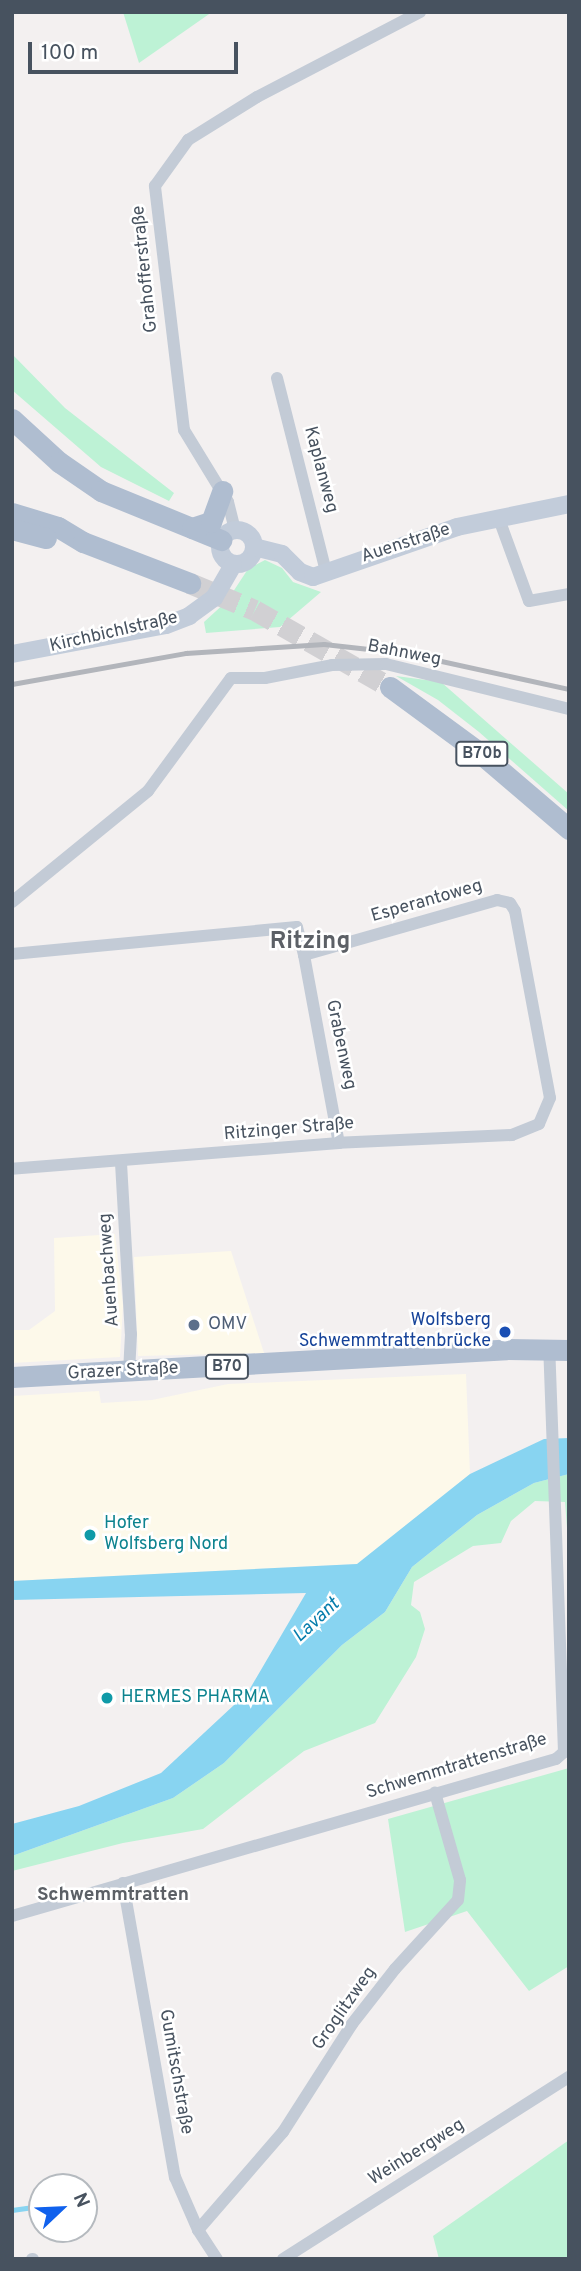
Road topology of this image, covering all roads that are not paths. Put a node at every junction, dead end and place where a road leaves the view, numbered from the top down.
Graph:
1 (420, 12) edge
2 (277, 378) dead end
3 (12, 419) edge
4 (222, 491) junction
5 (569, 505) edge
6 (12, 513) edge
7 (499, 519) junction
8 (192, 528) junction
9 (12, 529) edge
10 (228, 535) junction
11 (83, 542) junction
12 (254, 547) junction
13 (233, 565) junction
14 (326, 572) junction
15 (190, 583) tunnel mouth
16 (569, 594) edge
17 (12, 654) edge
18 (390, 687) tunnel mouth
19 (569, 709) edge
20 (569, 829) edge
21 (12, 902) edge
22 (12, 954) edge
23 (304, 955) junction
24 (550, 1098) joint
25 (339, 1143) junction
26 (121, 1163) junction
27 (12, 1169) edge
28 (559, 1350) edge
29 (129, 1373) junction
30 (12, 1377) edge
31 (567, 1751) edge
32 (435, 1793) junction
33 (123, 1883) junction
34 (12, 1916) edge
35 (569, 2077) edge
36 (198, 2230) junction
37 (217, 2259) edge
38 (283, 2259) edge

1 - 4 street, Grahofferstraße
2 - 14 street, Kaplanweg
3 - 8 main road
4 - 8 main road
4 - 10 street, Grahofferstraße
5 - 7 street, Auenstraße
6 - 11 main road
7 - 14 street, Auenstraße
7 - 16 street
8 - 10 main road
9 - 11 main road
10 - 12 street
10 - 13 street
11 - 15 main road
12 - 13 street
12 - 14 street
13 - 17 street, Kirchbichlstraße
18 - 20 main road, B70b
19 - 21 street, Bahnweg
22 - 23 street
23 - 24 street, Esperantoweg
23 - 25 street, Grabenweg
24 - 25 street, Ritzinger Straße
25 - 26 street, Ritzinger Straße
26 - 27 street, Ritzinger Straße
26 - 29 street, Auenbachweg
28 - 29 main road, Grazer Straße / B70
28 - 31 street, Schwemmtrattenstraße
29 - 30 main road, Grazer Straße / B70
31 - 32 street, Schwemmtrattenstraße
32 - 33 street, Schwemmtrattenstraße
32 - 36 street, Groglitzweg
33 - 34 street, Schwemmtrattenstraße
33 - 36 street, Gumitschstraße
35 - 38 street, Weinbergweg
36 - 37 street, Gumitschstraße

